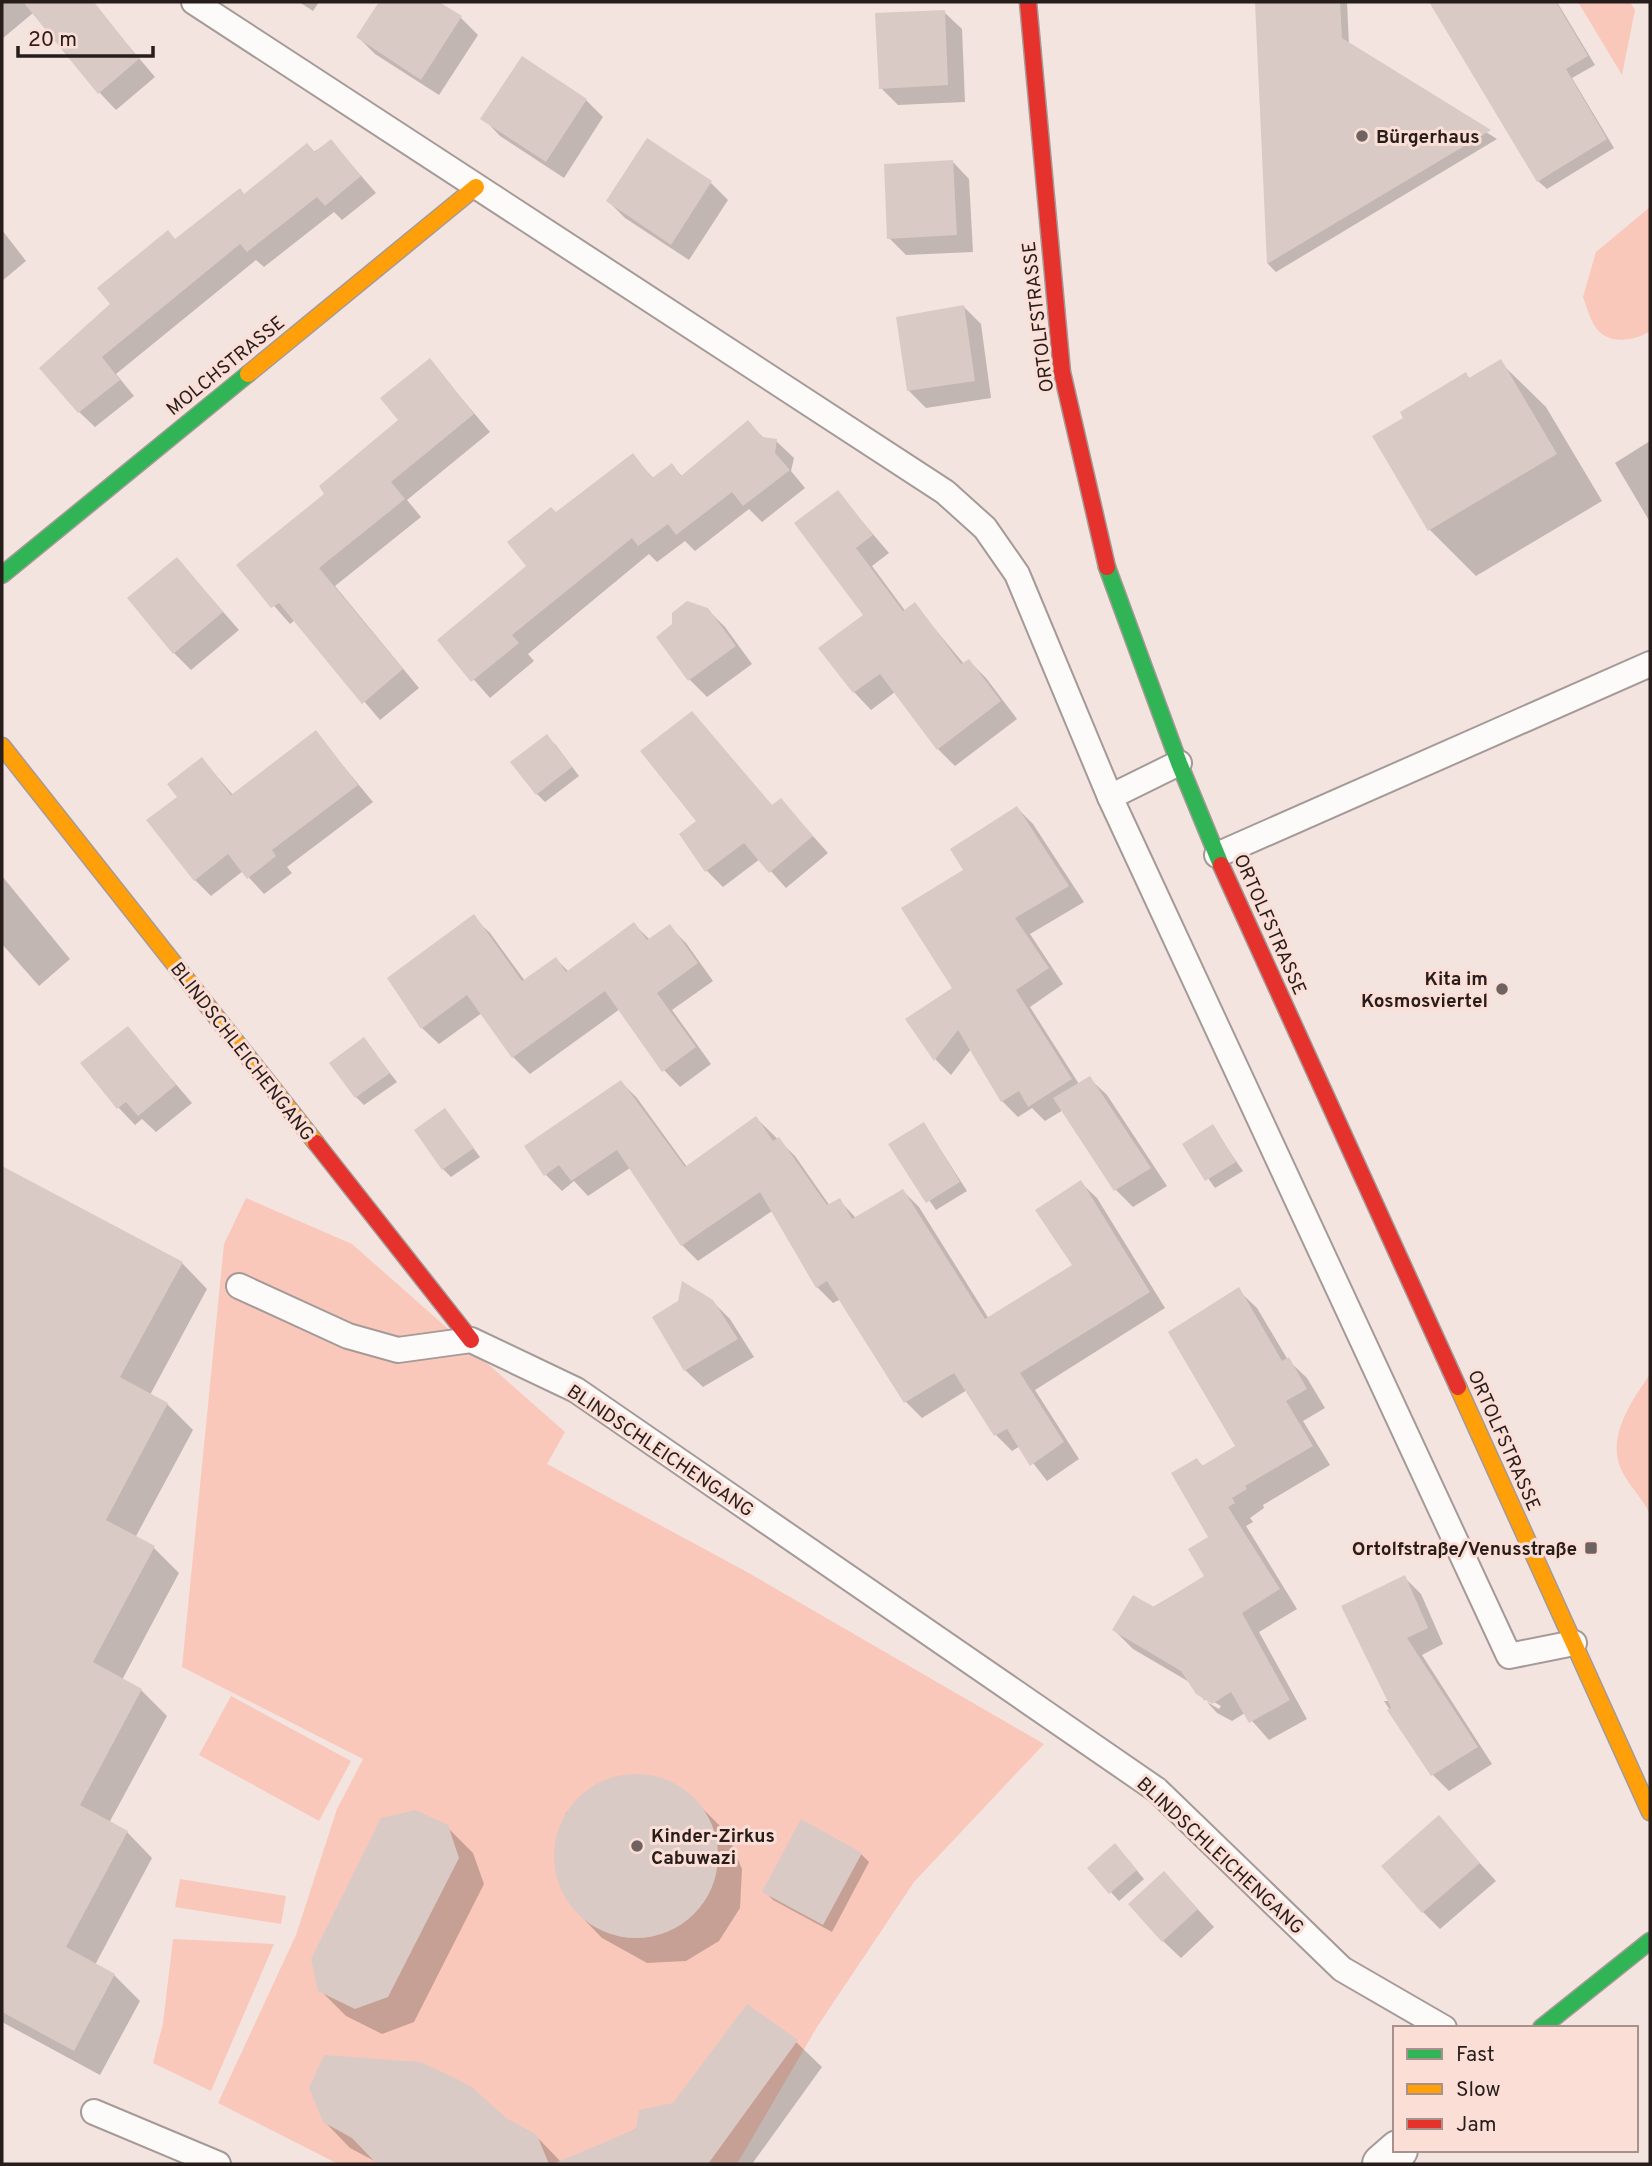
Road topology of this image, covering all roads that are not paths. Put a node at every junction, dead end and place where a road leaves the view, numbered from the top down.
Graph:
1 (194, 2) edge
2 (1028, 2) edge
3 (476, 187) junction
4 (2, 575) edge
5 (1650, 664) edge
6 (2, 746) edge
7 (1179, 763) junction
8 (1110, 797) junction
9 (1217, 855) junction
10 (239, 1286) dead end
11 (471, 1340) junction
12 (1574, 1643) junction
13 (1650, 1812) edge
14 (1650, 1941) edge
15 (1441, 2026) edge
16 (1544, 2026) edge
17 (94, 2112) dead end
18 (1396, 2152) edge
19 (218, 2164) edge
20 (1382, 2164) edge

1 - 3 lane
2 - 7 street, ORTOLFSTRASSE
3 - 4 street, MOLCHSTRASSE
3 - 8 lane
5 - 9 lane
6 - 11 street, BLINDSCHLEICHENGANG
7 - 8 lane
7 - 9 street, ORTOLFSTRASSE
8 - 12 lane
9 - 12 street, ORTOLFSTRASSE
10 - 11 lane
11 - 15 lane, BLINDSCHLEICHENGANG
12 - 13 street, ORTOLFSTRASSE
14 - 16 street
17 - 19 lane
18 - 20 street

